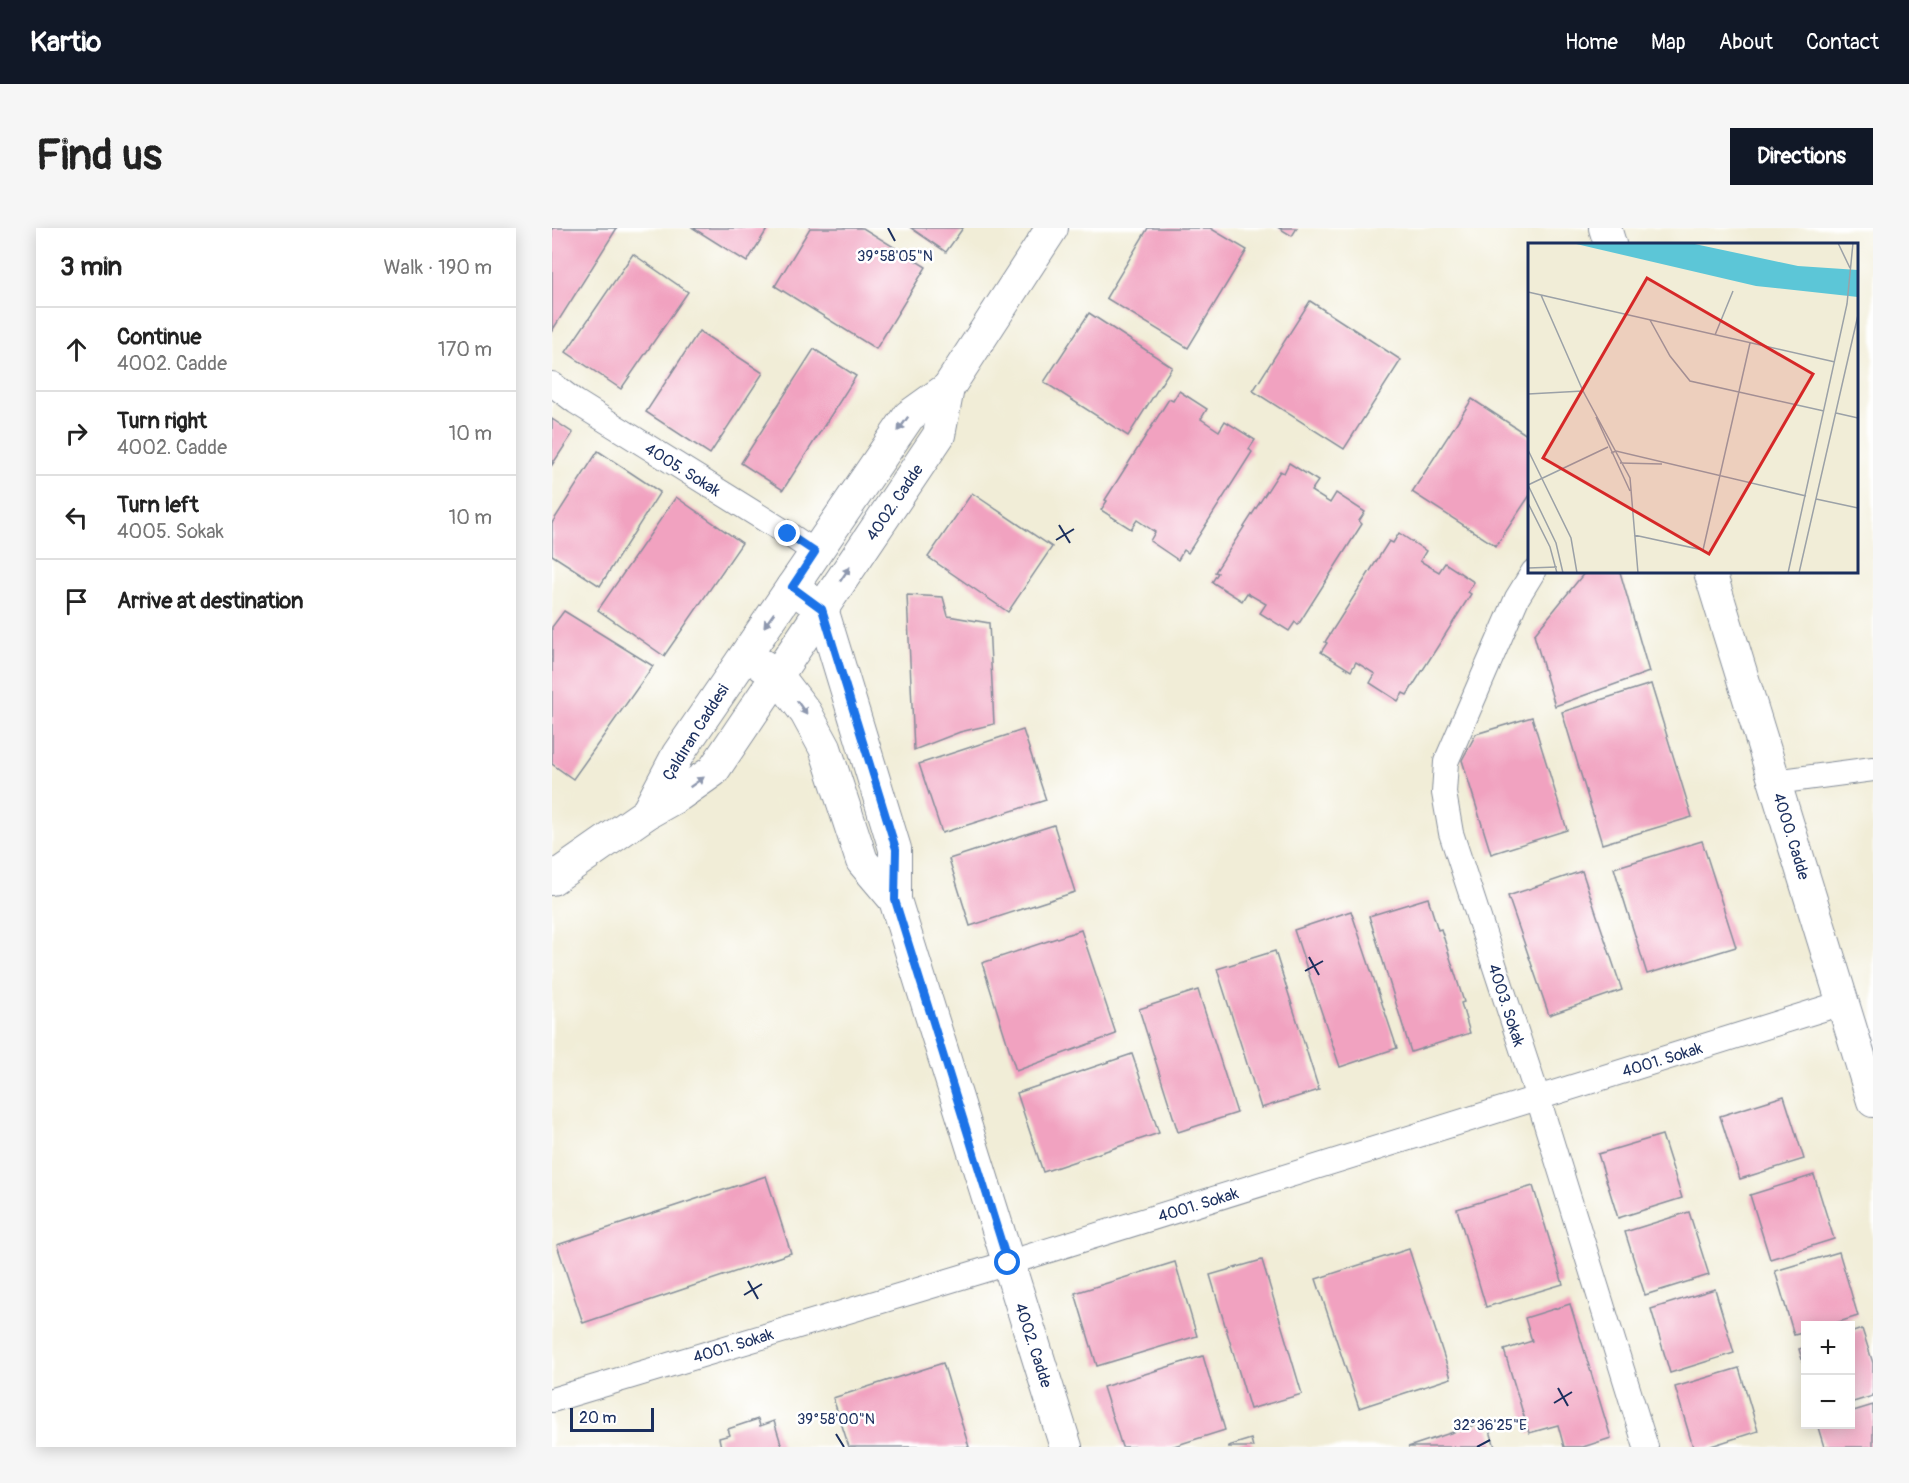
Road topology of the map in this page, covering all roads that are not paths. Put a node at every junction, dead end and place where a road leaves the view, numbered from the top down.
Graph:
1 (1605, 228) edge
2 (1045, 231) edge
3 (1610, 243) edge
4 (552, 384) edge
5 (948, 388) junction
6 (815, 552) junction
7 (1532, 573) edge
8 (1710, 573) edge
9 (792, 587) junction
10 (822, 609) junction
11 (746, 654) junction
12 (777, 675) junction
13 (1873, 769) edge
14 (1775, 782) junction
15 (647, 813) junction
16 (552, 879) edge
17 (895, 900) junction
18 (1842, 1003) junction
19 (1538, 1098) junction
20 (1873, 1101) edge
21 (1008, 1263) junction
22 (552, 1400) edge
23 (1066, 1447) edge
24 (1646, 1447) edge

1 - 3 street
2 - 5 street, 4002. Cadde
4 - 6 street, 4005. Sokak
5 -> 6 street, 4002. Cadde
10 -> 5 street, 4002. Cadde
6 - 9 street, 4002. Cadde
7 - 19 street, 4003. Sokak
8 - 14 street, 4000. Cadde
9 - 10 street
9 -> 11 street, 4002. Cadde
10 - 12 street, 4002. Cadde
10 - 17 street, 4002. Cadde
11 - 12 street, 4002. Cadde
11 - 15 street, Çaldıran Caddesi
15 -> 12 street, Çaldıran Caddesi
12 -> 17 street, 4002. Cadde
13 - 14 street
14 - 18 street, 4000. Cadde
15 - 16 street, Çaldıran Caddesi
17 - 21 street, 4002. Cadde
18 - 19 street, 4001. Sokak
18 - 20 street, 4000. Cadde
19 - 21 street, 4001. Sokak
19 - 24 street, 4003. Sokak
21 - 22 street, 4001. Sokak
21 - 23 street, 4002. Cadde

